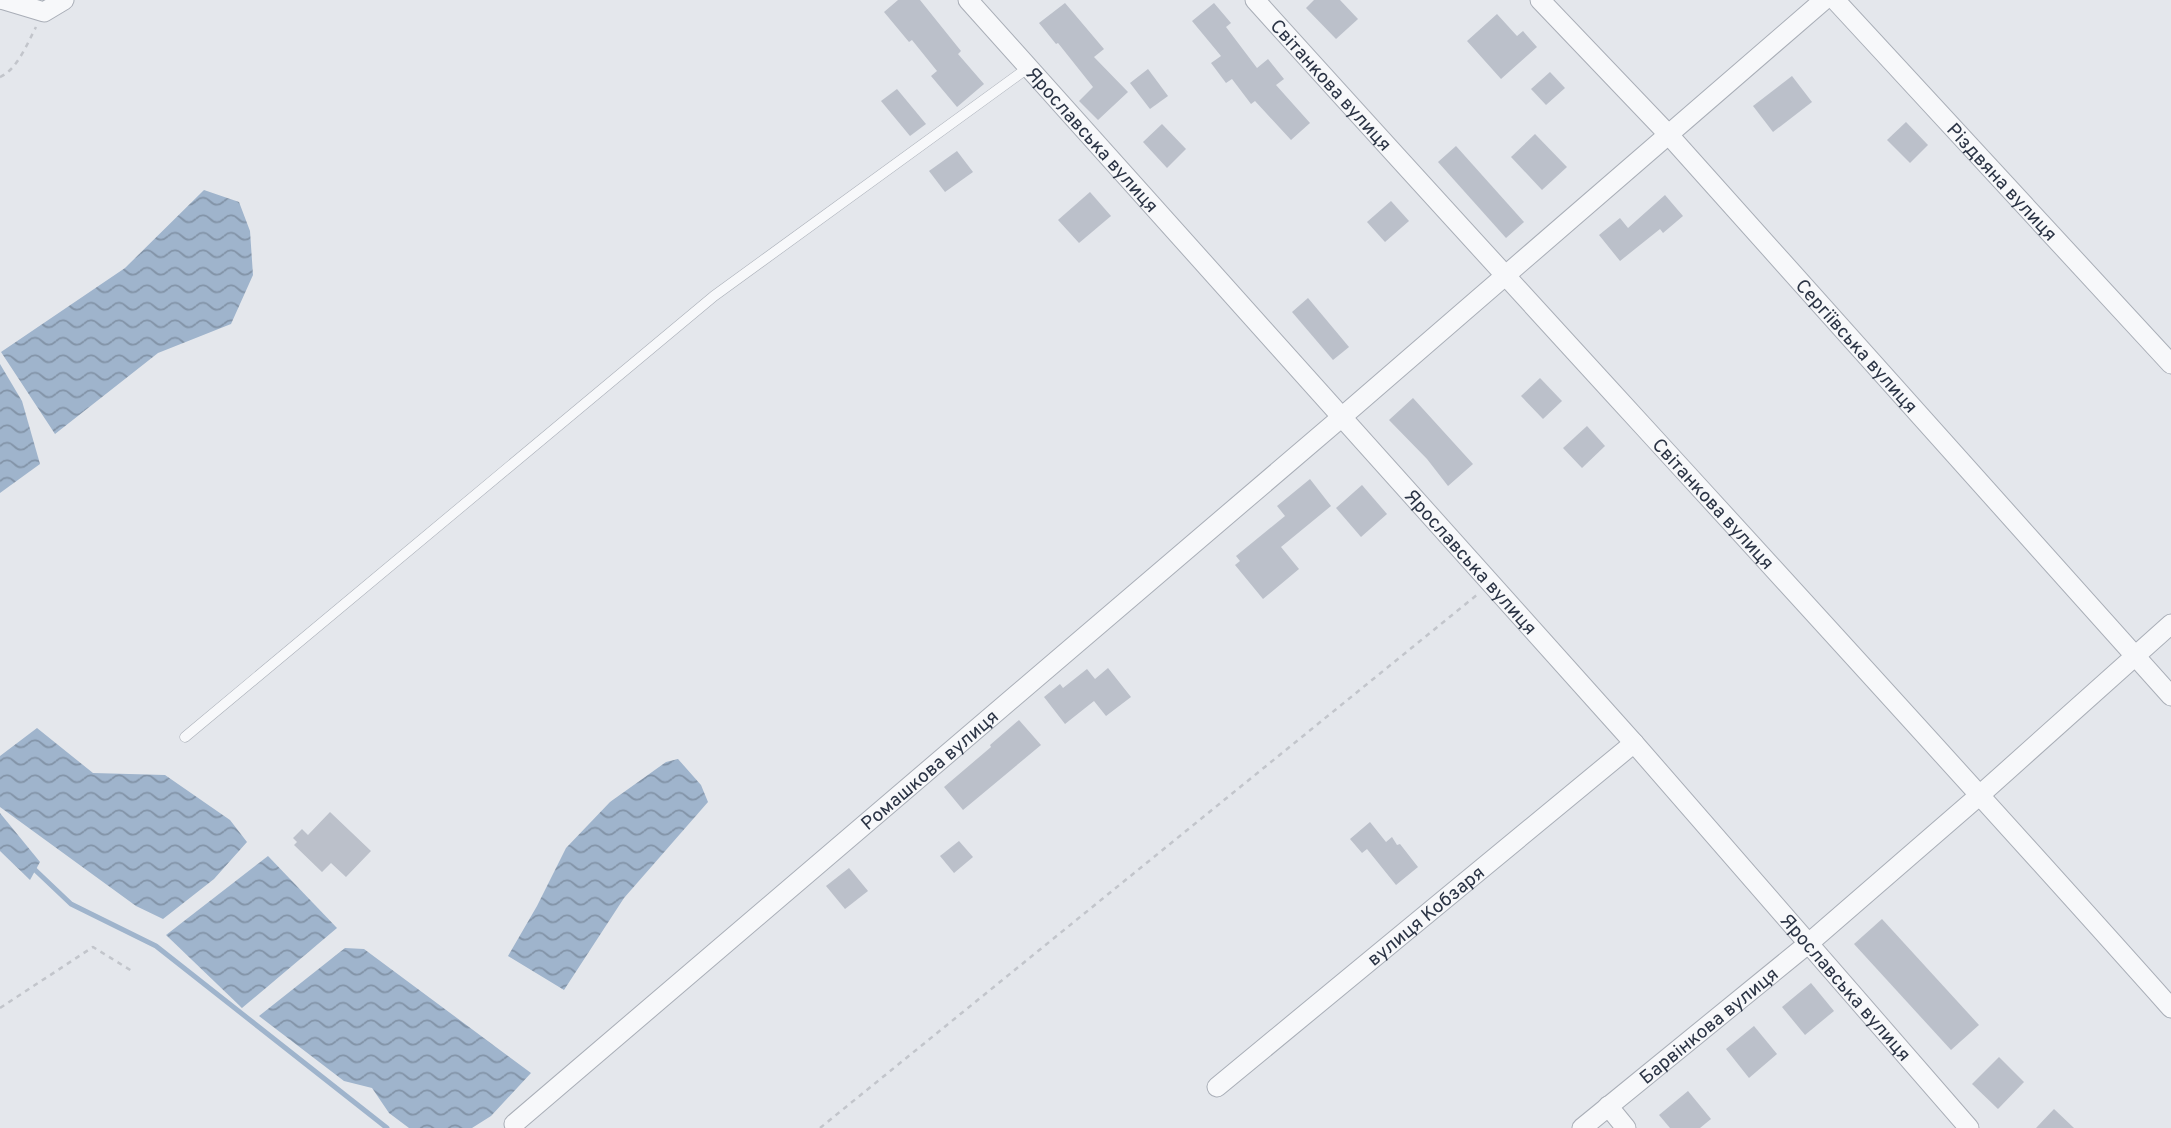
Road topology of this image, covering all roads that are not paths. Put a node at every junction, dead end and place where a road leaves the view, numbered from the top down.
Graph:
1 (4, 0) edge
2 (64, 0) edge
3 (968, 0) edge
4 (1255, 0) edge
5 (1540, 0) edge
6 (1824, 0) edge
7 (1835, 0) edge
8 (1029, 67) junction
9 (1668, 134) junction
10 (1503, 276) junction
11 (2171, 364) edge
12 (1343, 416) junction
13 (2171, 624) edge
14 (2135, 656) junction
15 (2171, 696) edge
16 (186, 737) dead end
17 (1634, 743) junction
18 (1981, 794) junction
19 (1809, 943) junction
20 (2171, 1008) edge
21 (1217, 1087) dead end
22 (1608, 1106) junction
23 (514, 1124) dead end
24 (1582, 1128) edge
25 (1626, 1128) edge
26 (1969, 1128) edge

1 - 2 street
3 - 8 street, Ярославська вулиця
4 - 10 street, Світанкова вулиця
5 - 9 street, Сергіївська вулиця
6 - 9 street, Ромашкова вулиця
7 - 11 street, Різдвяна вулиця
8 - 12 street, Ярославська вулиця
8 - 16 lane
9 - 10 street, Ромашкова вулиця
9 - 14 street, Сергіївська вулиця
10 - 12 street, Ромашкова вулиця
10 - 18 street, Світанкова вулиця
12 - 17 street, Ярославська вулиця
12 - 23 street, Ромашкова вулиця
13 - 14 street, Барвінкова вулиця
14 - 15 street, Сергіївська вулиця
14 - 18 street, Барвінкова вулиця
17 - 19 street, Ярославська вулиця
17 - 21 street, вулиця Кобзаря
18 - 19 street, Барвінкова вулиця
18 - 20 street, Світанкова вулиця
19 - 22 street, Барвінкова вулиця
19 - 26 street, Ярославська вулиця
22 - 24 street, Барвінкова вулиця
22 - 25 street

